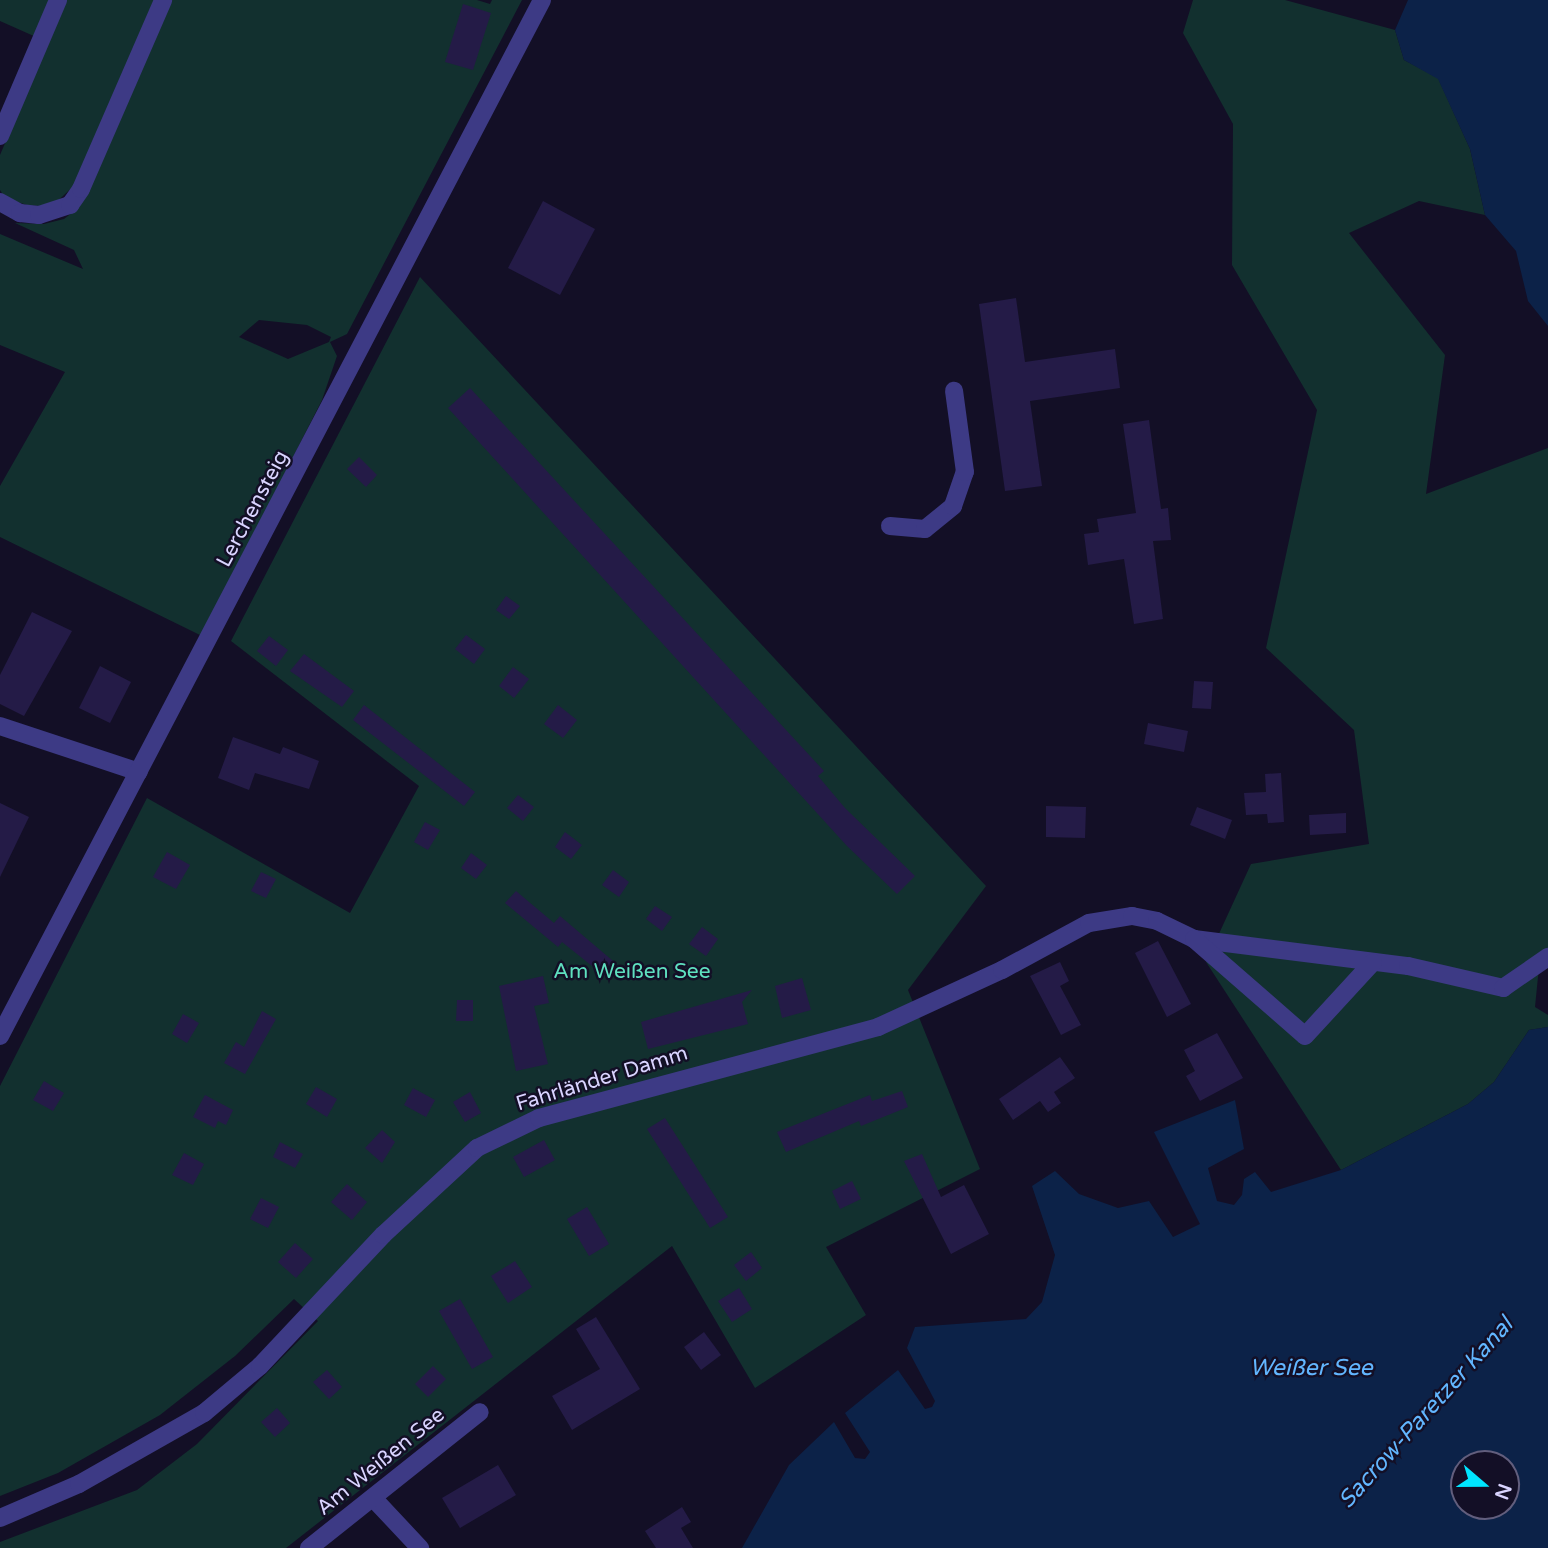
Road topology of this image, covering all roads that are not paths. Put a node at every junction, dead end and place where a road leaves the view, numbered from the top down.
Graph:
1 (58, 0) edge
2 (163, 0) edge
3 (542, 0) edge
4 (0, 136) edge
5 (0, 202) edge
6 (954, 391) dead end
7 (890, 526) dead end
8 (0, 726) edge
9 (139, 772) junction
10 (1194, 939) junction
11 (1548, 957) edge
12 (1373, 962) junction
13 (0, 1036) edge
14 (480, 1412) dead end
15 (373, 1498) junction
16 (0, 1518) edge
17 (309, 1548) edge
18 (420, 1548) edge

1 - 4 street
2 - 5 street
3 - 9 street, Lerchensteig
6 - 7 street
8 - 9 street
9 - 13 street, Lerchensteig
10 - 12 street, Fahrländer Damm
10 - 12 street, Fahrländer Damm
10 - 16 street, Fahrländer Damm
11 - 12 street, Fahrländer Damm
14 - 15 street, Am Weißen See
15 - 17 street, Am Weißen See
15 - 18 street

